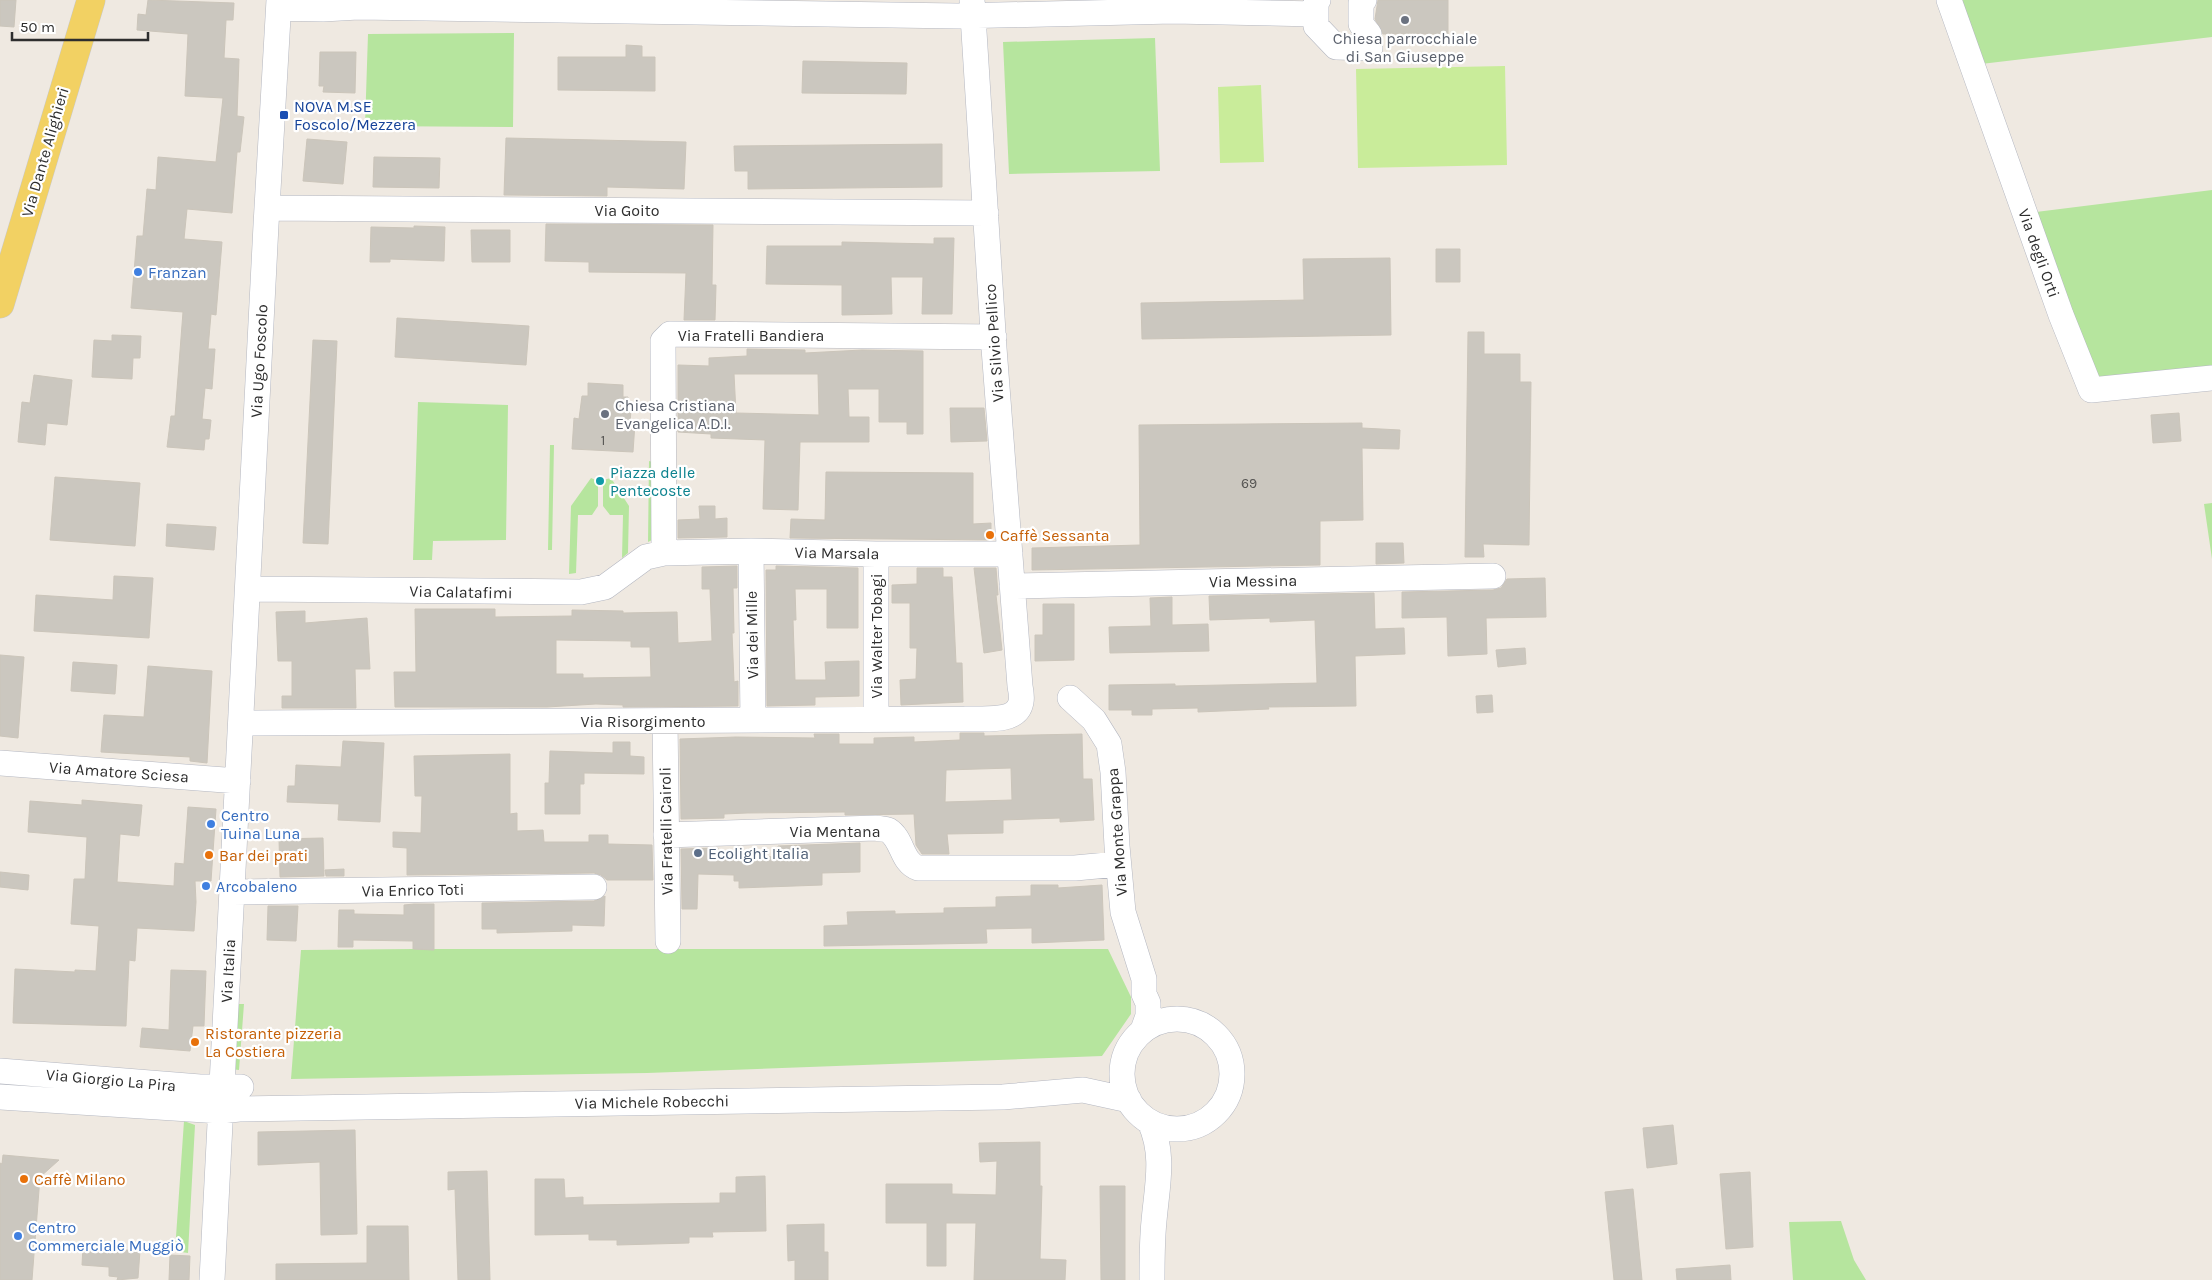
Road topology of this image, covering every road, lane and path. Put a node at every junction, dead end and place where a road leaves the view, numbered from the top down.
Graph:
1 (91, 0) edge
2 (1364, 0) edge
3 (1949, 0) edge
4 (279, 4) edge
5 (1317, 7) edge
6 (973, 8) edge
7 (267, 208) junction
8 (986, 213) junction
9 (0, 304) edge
10 (994, 337) junction
11 (2212, 378) edge
12 (751, 551) junction
13 (664, 553) junction
14 (876, 554) junction
15 (1010, 554) junction
16 (1493, 576) dead end
17 (1012, 586) junction
18 (248, 589) junction
19 (1020, 686) joint
20 (1070, 698) dead end
21 (876, 718) junction
22 (753, 720) junction
23 (665, 721) junction
24 (241, 723) junction
25 (0, 764) edge
26 (238, 781) junction
27 (666, 835) junction
28 (1118, 864) junction
29 (594, 887) dead end
30 (232, 892) junction
31 (668, 941) dead end
32 (1144, 979) junction
33 (1176, 1019) junction
34 (1143, 1030) junction
35 (1123, 1064) junction
36 (0, 1071) edge
37 (1083, 1090) junction
38 (228, 1096) junction
39 (0, 1097) edge
40 (1129, 1100) junction
41 (1150, 1122) junction
42 (1185, 1128) junction
43 (1160, 1172) junction
44 (212, 1280) edge
45 (1152, 1280) edge

1 - 9 main road, Via Dante Alighieri
2 - 5 street
3 - 11 street, Via degli Orti
4 - 6 street
4 - 7 street, Via Ugo Foscolo
5 - 6 street
6 - 8 street, Via Silvio Pellico
7 - 8 street, Via Goito
7 - 18 street, Via Ugo Foscolo
8 - 10 street, Via Silvio Pellico
10 - 13 street, Via Fratelli Bandiera
10 - 15 street, Via Silvio Pellico
12 - 13 street, Via Marsala
12 - 14 street, Via Marsala
12 - 22 street, Via dei Mille
13 - 18 street, Via Calatafimi
14 - 15 street, Via Marsala
14 - 21 street, Via Walter Tobagi
15 - 17 street, Via Silvio Pellico
16 - 17 street, Via Messina
17 - 19 street, Via Silvio Pellico
18 - 24 street, Via Ugo Foscolo
19 - 21 street, Via Risorgimento
20 - 28 street, Via Monte Grappa
21 - 22 street, Via Risorgimento
22 - 23 street, Via Risorgimento
23 - 24 street, Via Risorgimento
23 - 27 street, Via Fratelli Cairoli
24 - 26 street, Via Italia
25 - 26 street, Via Amatore Sciesa
26 - 30 street, Via Italia
27 - 28 street, Via Mentana
27 - 31 street, Via Fratelli Cairoli
28 - 32 street, Via Monte Grappa
29 - 30 street, Via Enrico Toti
30 - 38 street, Via Italia
32 - 33 street, Via Monte Grappa
32 - 34 street, Via Monte Grappa
33 - 34 street
33 - 42 street
34 - 35 street
35 - 37 street, Via Michele Robecchi
35 - 40 street
36 - 38 street, Via Giorgio La Pira
37 - 38 street, Via Michele Robecchi
37 - 40 street, Via Michele Robecchi
38 - 39 street, Via Giorgio La Pira
38 - 44 street, Via Italia
40 - 41 street
41 - 42 street
41 - 43 street
42 - 43 street
43 - 45 street

